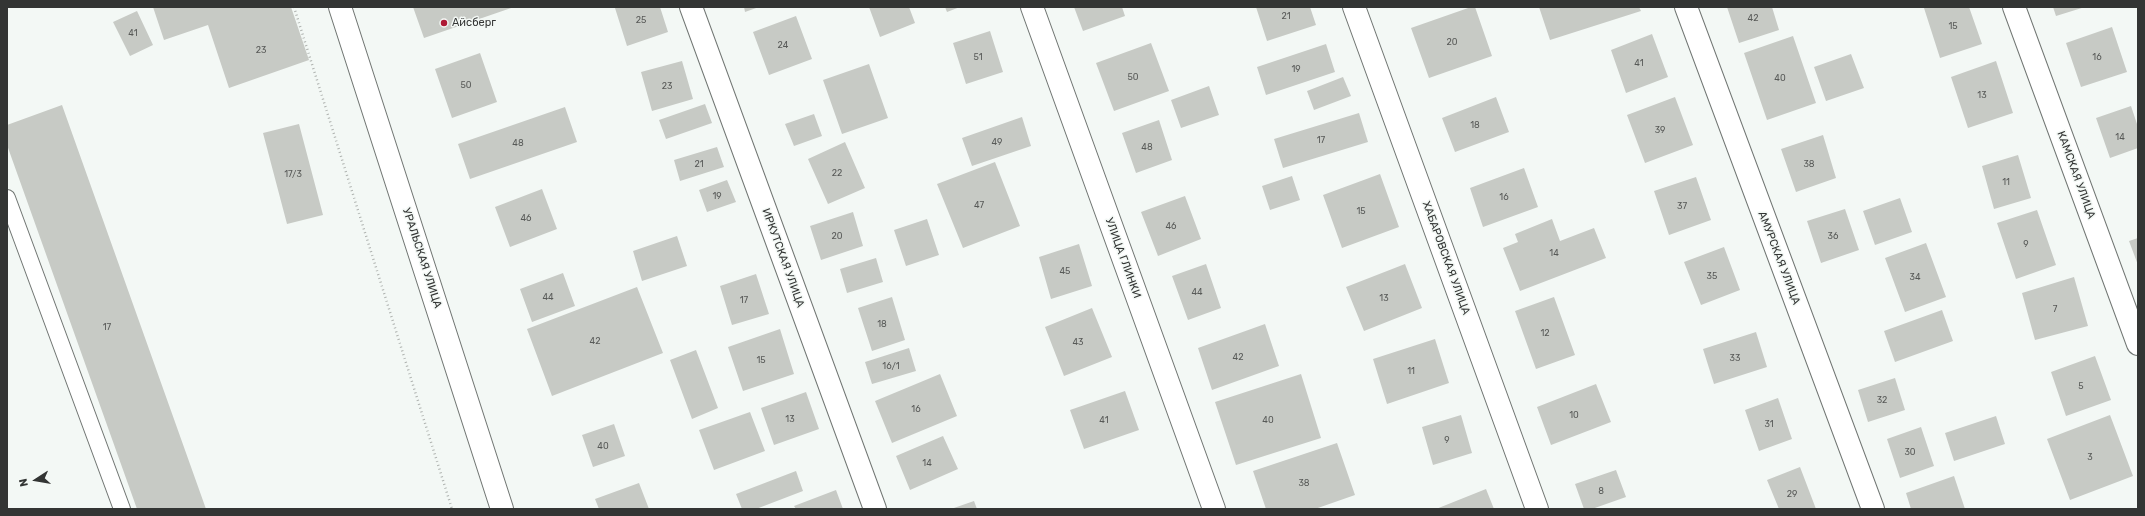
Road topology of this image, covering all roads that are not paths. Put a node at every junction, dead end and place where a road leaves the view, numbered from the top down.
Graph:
1 (340, 7) edge
2 (691, 7) edge
3 (1032, 7) edge
4 (1354, 7) edge
5 (1686, 7) edge
6 (2014, 7) edge
7 (7, 198) edge
8 (2138, 344) edge
9 (122, 509) edge
10 (502, 509) edge
11 (875, 509) edge
12 (1214, 509) edge
13 (1537, 509) edge
14 (1873, 509) edge

1 - 10 street, УРАЛЬСКАЯ УЛИЦА
2 - 11 street, ИРКУТСКАЯ УЛИЦА
3 - 12 street, УЛИЦА ГЛИНКИ
4 - 13 street, ХАБАРОВСКАЯ УЛИЦА
5 - 14 street, АМУРСКАЯ УЛИЦА
6 - 8 street, КАМСКАЯ УЛИЦА
7 - 9 lane

